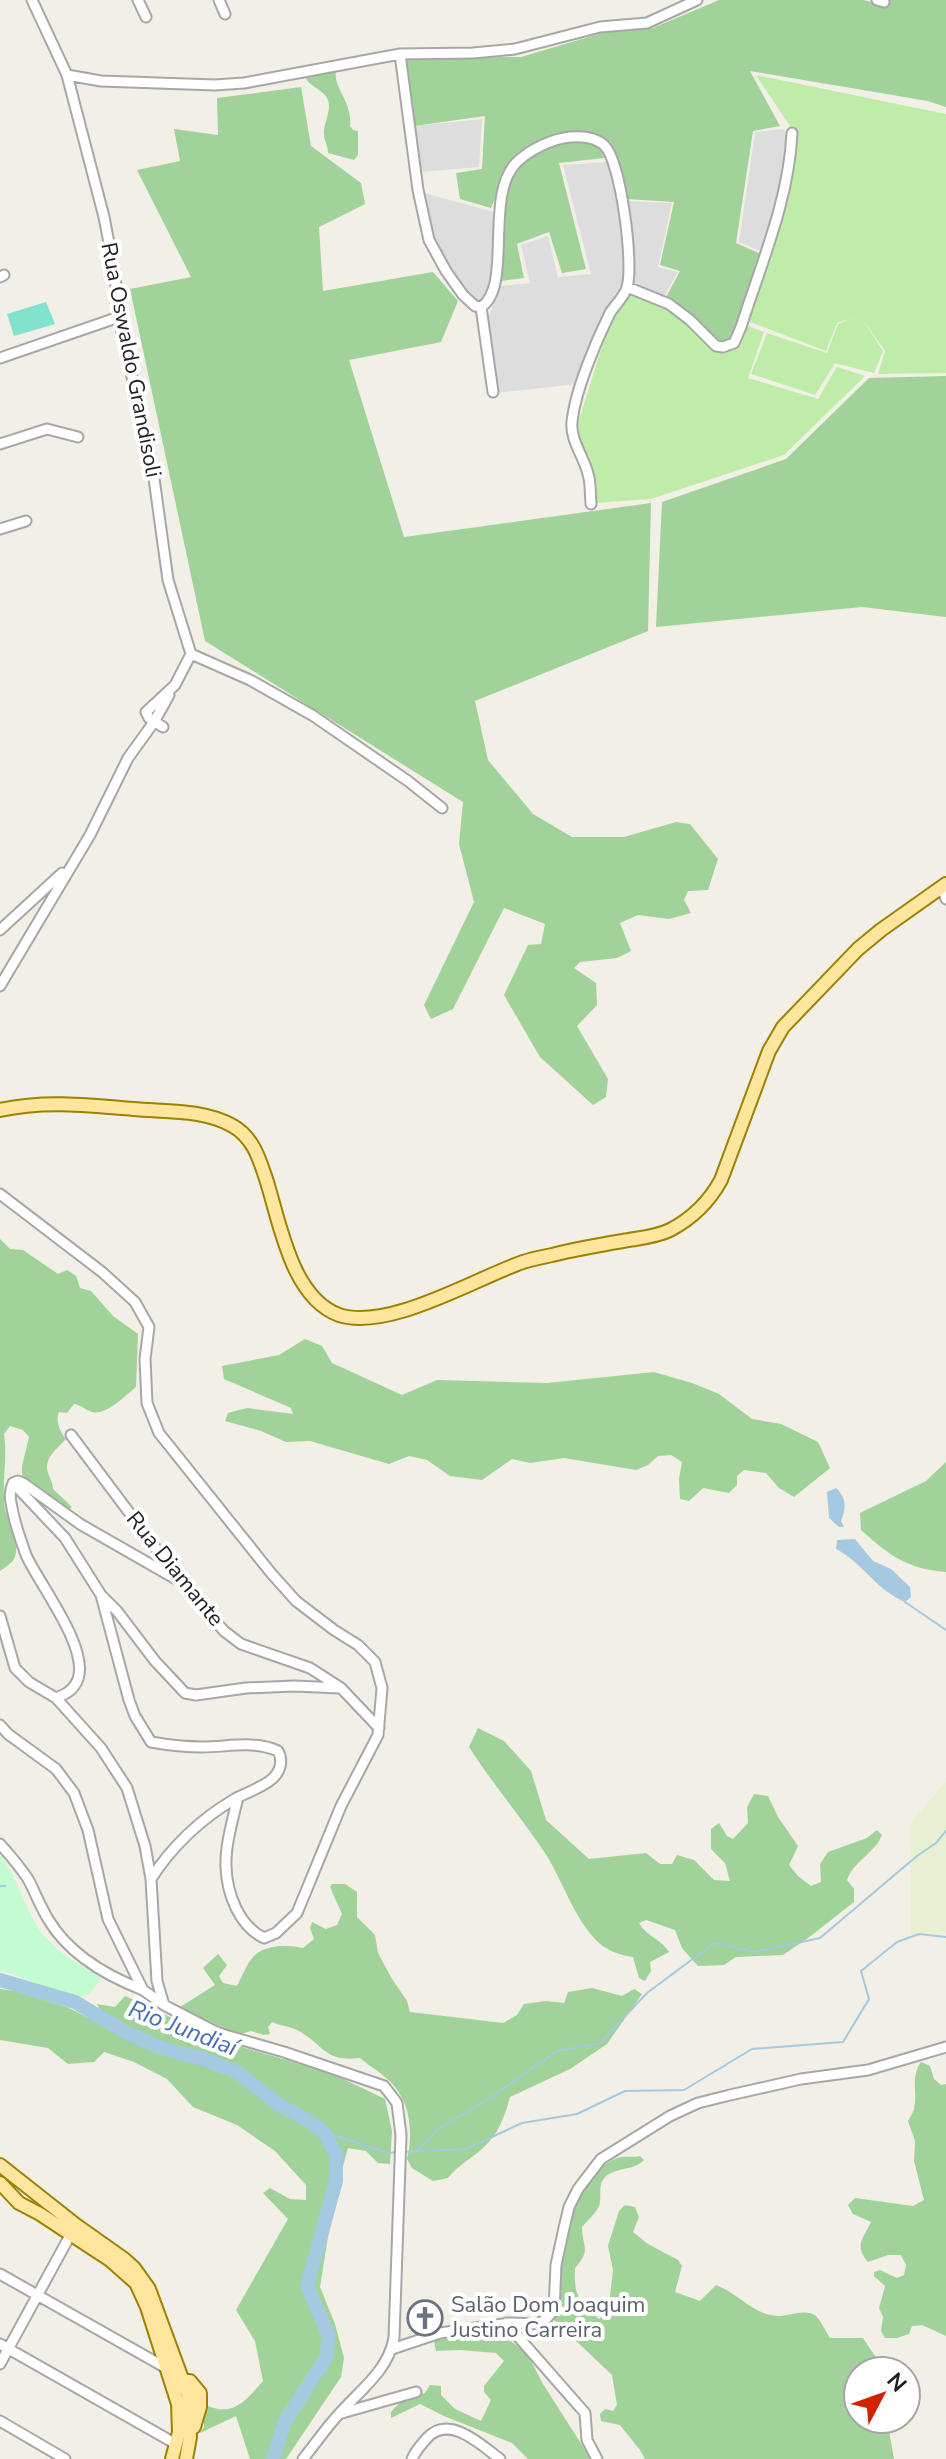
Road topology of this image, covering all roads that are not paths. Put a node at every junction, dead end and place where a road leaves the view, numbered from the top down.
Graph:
1 (32, 0) edge
2 (138, 0) edge
3 (219, 0) edge
4 (697, 0) edge
5 (225, 14) dead end
6 (146, 17) dead end
7 (400, 54) junction
8 (67, 75) junction
9 (792, 133) dead end
10 (627, 287) junction
11 (481, 307) junction
12 (119, 317) junction
13 (0, 358) edge
14 (493, 392) dead end
15 (78, 437) dead end
16 (0, 444) edge
17 (591, 504) dead end
18 (26, 521) dead end
19 (0, 529) edge
20 (191, 654) junction
21 (175, 685) junction
22 (158, 724) junction
23 (442, 808) dead end
24 (70, 866) junction
25 (945, 890) edge
26 (0, 930) edge
27 (0, 986) edge
28 (0, 1110) edge
29 (0, 1194) edge
30 (71, 1435) dead end
31 (13, 1483) junction
32 (182, 1583) junction
33 (101, 1595) junction
34 (0, 1616) edge
35 (341, 1688) junction
36 (56, 1698) junction
37 (0, 1725) edge
38 (379, 1728) junction
39 (238, 1797) junction
40 (0, 1844) edge
41 (151, 1879) junction
42 (143, 1990) junction
43 (164, 2005) junction
44 (946, 2047) edge
45 (0, 2165) edge
46 (28, 2186) junction
47 (2, 2189) edge
48 (73, 2230) junction
49 (0, 2274) edge
50 (37, 2294) junction
51 (506, 2323) junction
52 (4, 2346) edge
53 (392, 2349) junction
54 (167, 2350) junction
55 (0, 2364) edge
56 (168, 2369) junction
57 (178, 2384) junction
58 (416, 2392) dead end
59 (337, 2416) junction
60 (0, 2421) edge
61 (176, 2444) junction
62 (65, 2459) edge
63 (172, 2459) edge
64 (186, 2459) edge
65 (303, 2459) edge
66 (412, 2459) edge
67 (500, 2459) edge
68 (597, 2459) edge

1 - 8 street, Rua Oswaldo Grandisoli
2 - 6 street
3 - 5 street
4 - 7 street
7 - 8 street
7 - 11 street
8 - 12 street, Rua Oswaldo Grandisoli
9 - 10 street
10 - 11 street
10 - 17 street
11 - 14 street
12 - 13 street
12 - 20 street, Rua Oswaldo Grandisoli
15 - 16 street
18 - 19 street
20 - 21 street
20 - 23 street
21 - 22 street
21 - 22 street
22 - 24 street
24 - 26 street
24 - 27 street
25 - 28 main road
29 - 38 street
30 - 32 street, Rua Diamante
31 - 32 street
31 - 33 street
31 - 36 street
32 - 35 street, Rua Diamante
33 - 35 street
33 - 39 street
34 - 36 street
35 - 38 street, Rua Diamante
36 - 41 street
37 - 42 street
38 - 39 street
39 - 41 street
40 - 42 street
41 - 43 street
42 - 43 street
43 - 53 street
44 - 51 street
45 - 46 main road
46 - 47 main road
46 - 48 main road
47 - 48 main road
48 - 50 street
48 - 54 main road
49 - 50 street
50 - 52 street
50 - 56 street
51 - 53 street
51 - 68 street
52 - 55 street
52 - 61 street
53 - 59 street
54 - 56 main road
54 - 57 main road
56 - 57 main road
57 - 61 main road
57 - 64 main road
58 - 59 street
59 - 65 street
60 - 62 street
61 - 63 main road
66 - 67 street

